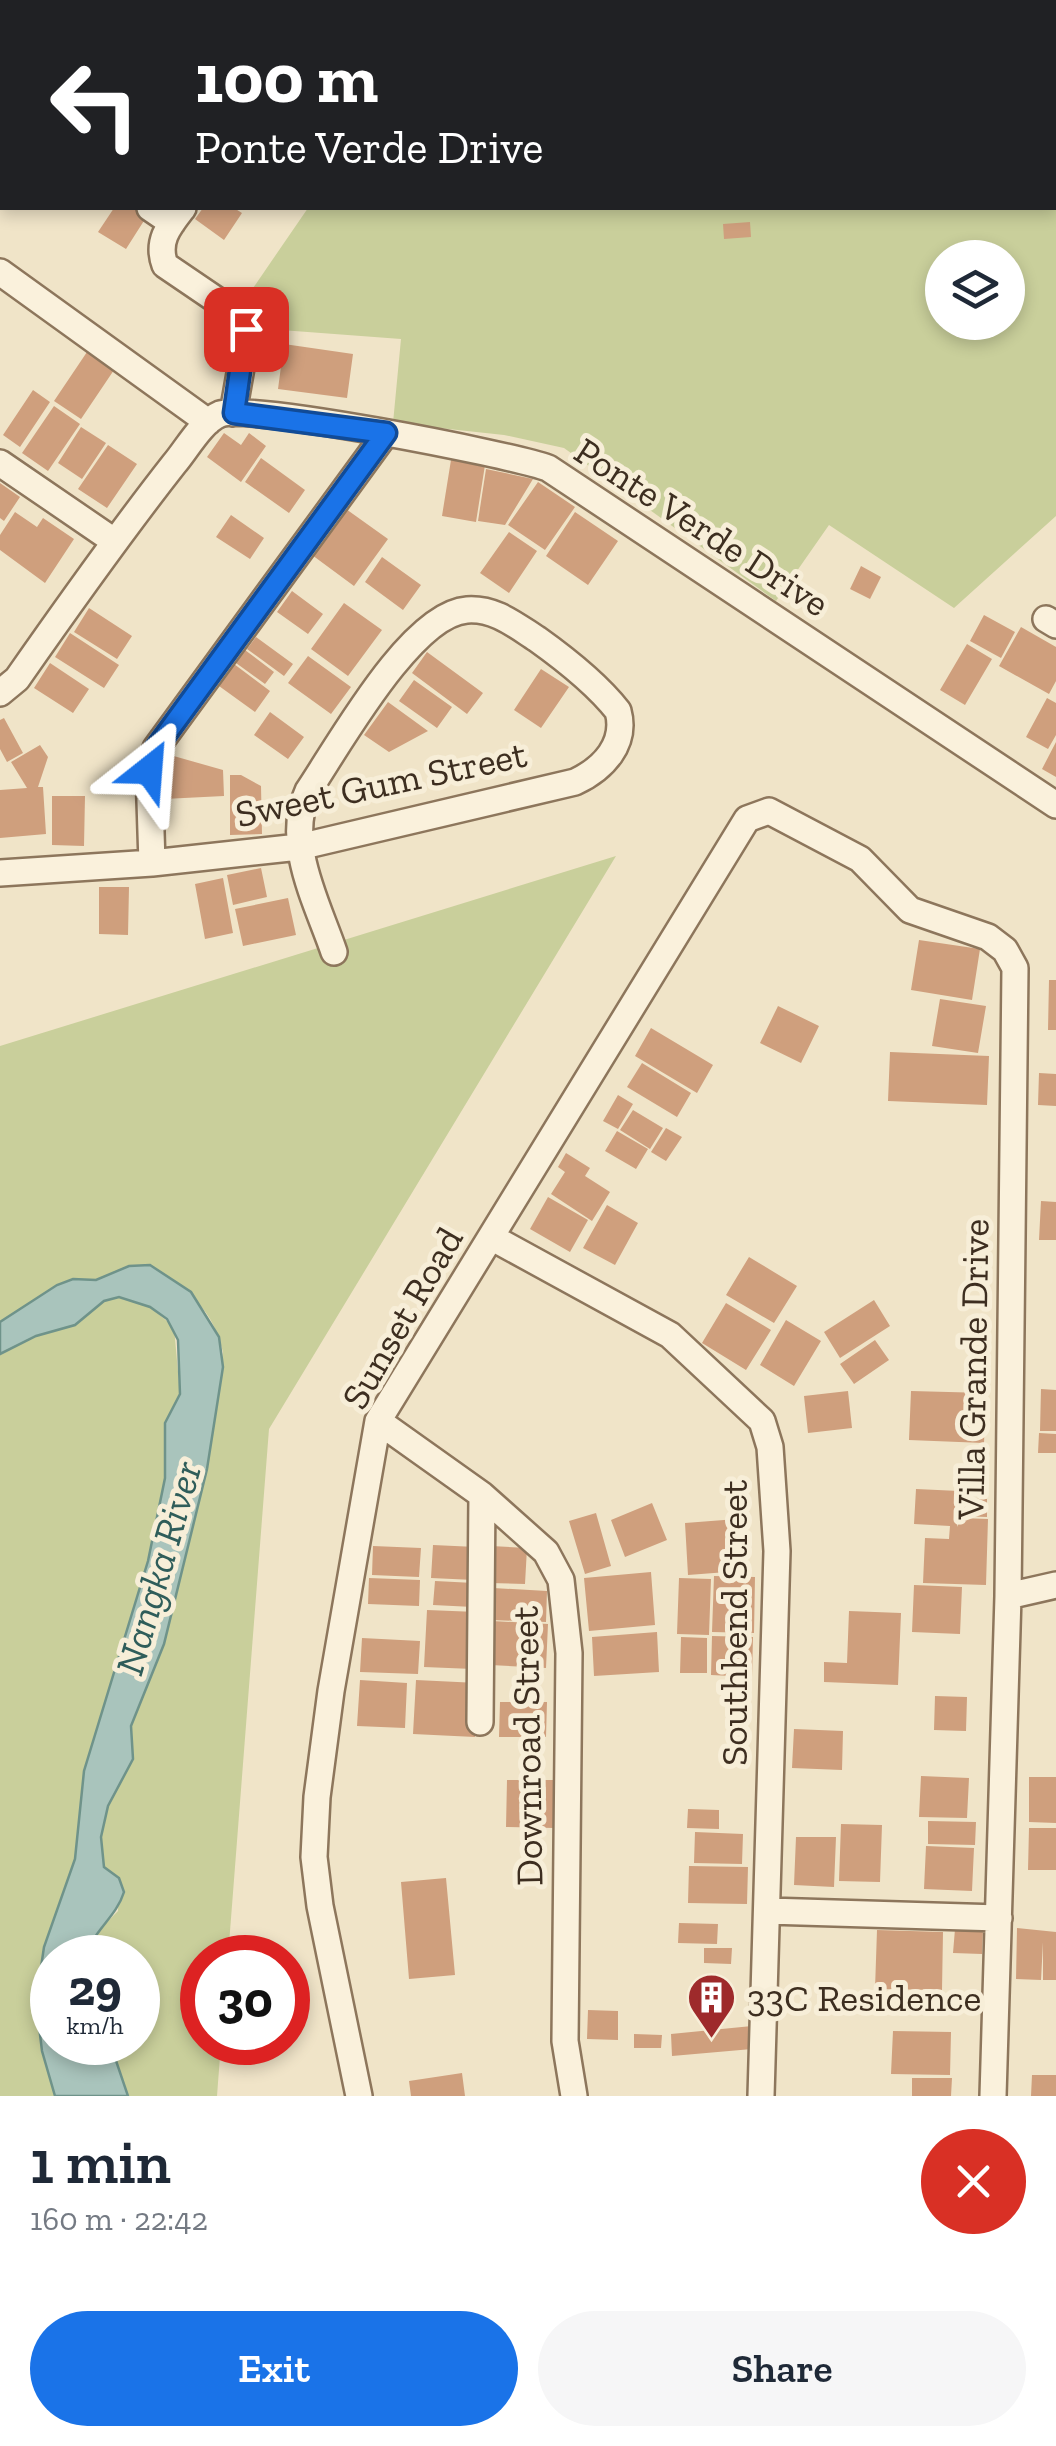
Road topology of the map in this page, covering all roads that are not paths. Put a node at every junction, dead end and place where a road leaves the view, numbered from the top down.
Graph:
1 (178, 215) edge
2 (0, 272) edge
3 (234, 413) junction
4 (208, 422) junction
5 (386, 433) junction
6 (0, 463) edge
7 (114, 540) junction
8 (0, 694) edge
9 (1056, 805) edge
10 (747, 819) joint
11 (299, 847) junction
12 (152, 863) junction
13 (0, 873) edge
14 (334, 952) dead end
15 (491, 1237) junction
16 (378, 1421) junction
17 (482, 1495) junction
18 (1056, 1585) edge
19 (1008, 1596) junction
20 (480, 1722) dead end
21 (768, 1911) junction
22 (998, 1918) junction
23 (359, 2096) edge
24 (574, 2096) edge
25 (761, 2096) edge
26 (993, 2096) edge

1 - 3 street
2 - 4 street
3 - 4 street, Ponte Verde Drive
3 - 5 street, Ponte Verde Drive
4 - 7 street
5 - 9 street, Ponte Verde Drive
5 - 12 street
6 - 7 street
7 - 8 street
10 - 15 street, Sunset Road
10 - 19 street, Villa Grande Drive
11 - 11 street, Sweet Gum Street
11 - 12 street, Sweet Gum Street
11 - 14 street
12 - 13 street, Sweet Gum Street
15 - 16 street, Sunset Road
15 - 21 street, Southbend Street
16 - 17 street, Downroad Street
16 - 23 street, Sunset Road
17 - 20 street
17 - 24 street, Downroad Street
18 - 19 street
19 - 22 street, Villa Grande Drive
21 - 22 street
21 - 25 street, Southbend Street
22 - 26 street, Villa Grande Drive

